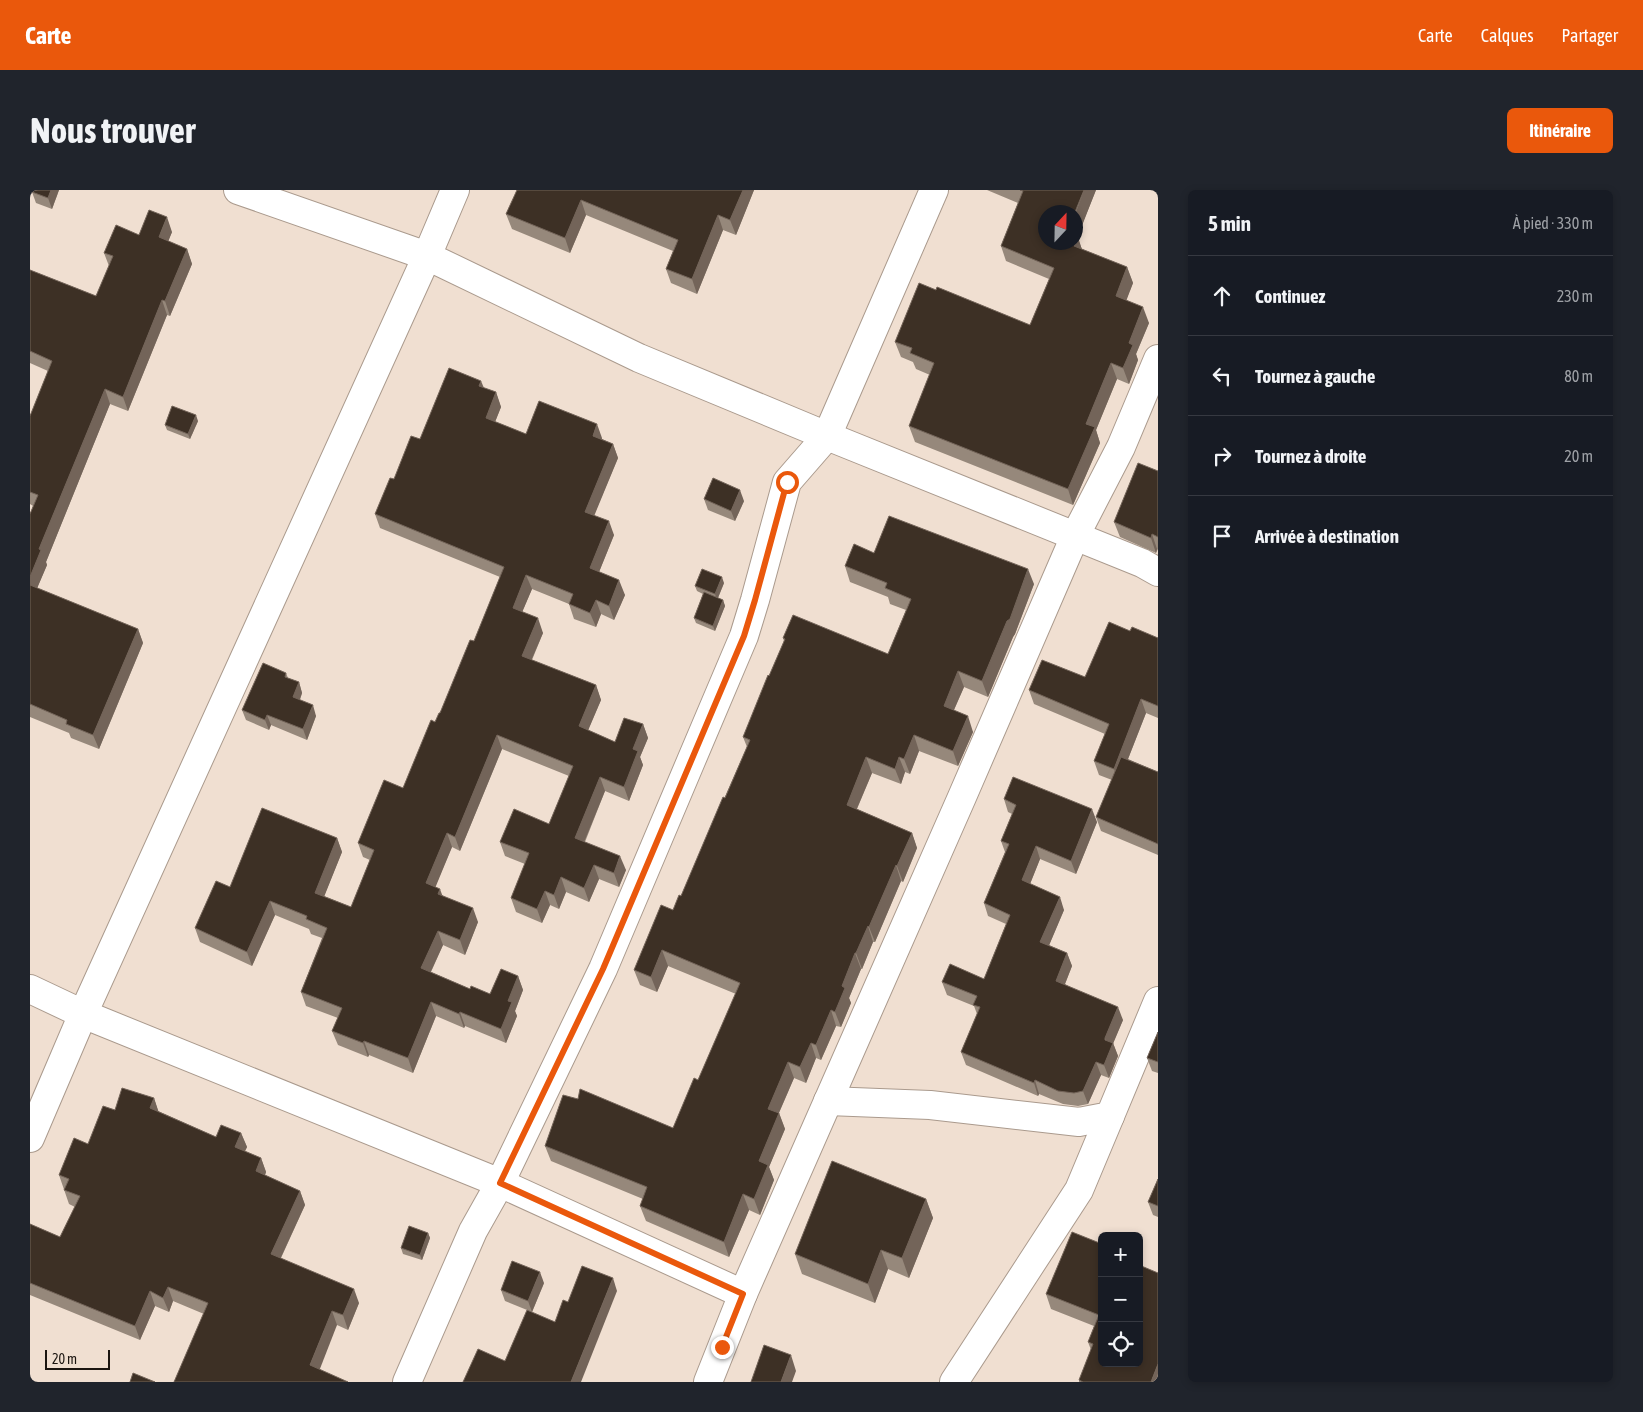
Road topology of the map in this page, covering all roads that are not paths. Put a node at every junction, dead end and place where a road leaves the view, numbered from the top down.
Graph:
1 (238, 190) edge
2 (455, 190) edge
3 (934, 190) edge
4 (427, 256) junction
5 (1158, 359) edge
6 (827, 436) junction
7 (1075, 536) junction
8 (1158, 572) edge
9 (30, 989) edge
10 (1158, 1001) edge
11 (83, 1014) junction
12 (828, 1101) junction
13 (1110, 1116) junction
14 (30, 1138) edge
15 (500, 1183) junction
16 (743, 1294) junction
17 (407, 1382) edge
18 (708, 1382) edge
19 (954, 1382) edge

1 - 4 street
2 - 4 street
3 - 6 street
4 - 6 street
4 - 11 street
5 - 7 street
6 - 7 street
6 - 15 street
7 - 8 street
7 - 12 street
9 - 11 street
10 - 13 street
11 - 14 street
11 - 15 street
12 - 13 street
12 - 16 street
13 - 19 street
15 - 16 street
15 - 17 street
16 - 18 street

